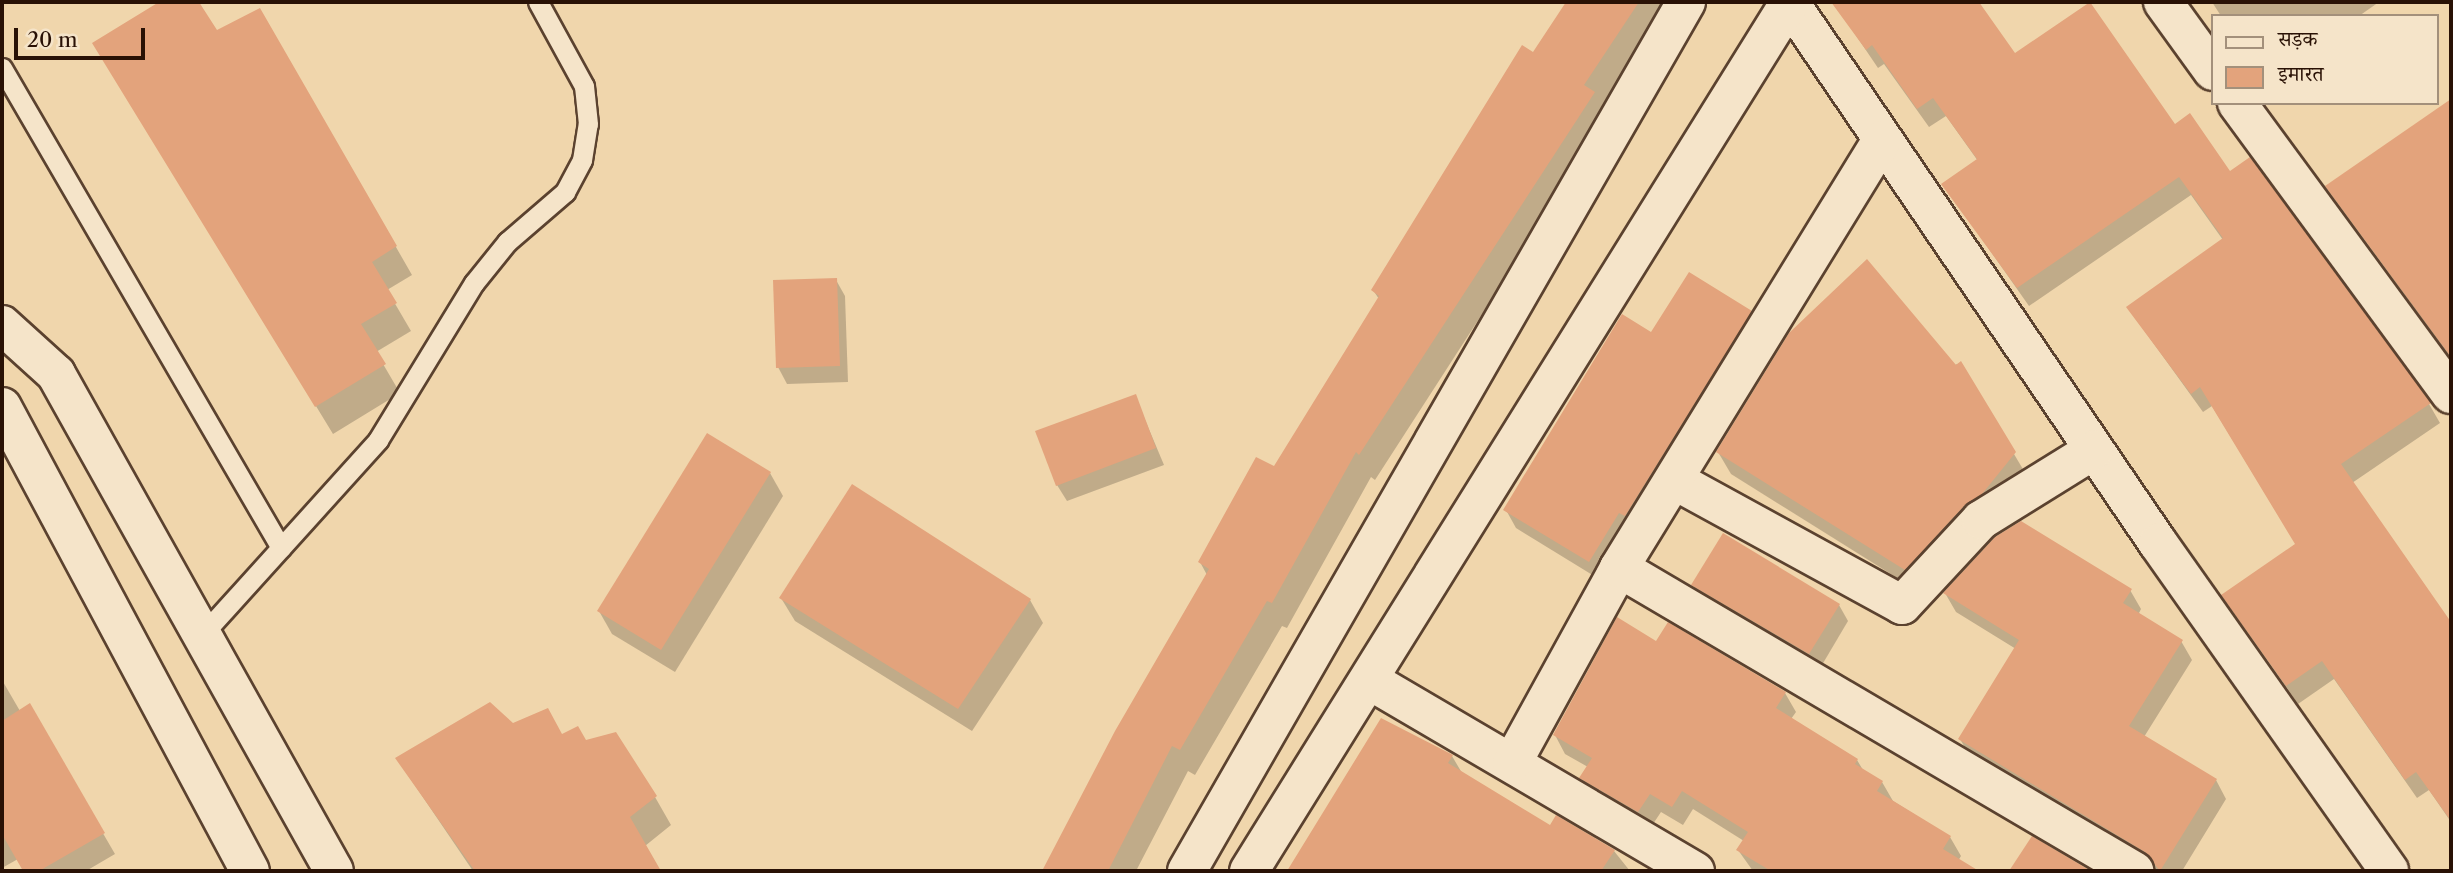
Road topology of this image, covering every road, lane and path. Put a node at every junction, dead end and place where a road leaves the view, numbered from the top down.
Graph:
1 (538, 2) edge
2 (1686, 2) edge
3 (1790, 2) edge
4 (2163, 2) edge
5 (2, 68) edge
6 (2212, 70) edge
7 (2238, 105) edge
8 (1882, 140) junction
9 (2, 325) edge
10 (2451, 394) edge
11 (2, 407) edge
12 (2094, 450) junction
13 (1674, 480) junction
14 (281, 548) junction
15 (1619, 568) junction
16 (202, 635) junction
17 (1369, 680) junction
18 (1511, 763) junction
19 (250, 871) edge
20 (334, 871) edge
21 (1187, 871) edge
22 (1250, 871) edge
23 (1695, 871) edge
24 (2134, 871) edge
25 (2389, 871) edge

1 - 14 lane
2 - 21 street
3 - 8 street
3 - 17 street
4 - 6 street
5 - 14 lane
7 - 10 street
8 - 12 street
8 - 13 street
9 - 16 street
11 - 19 street
12 - 13 street
12 - 25 street
13 - 15 street
14 - 16 lane
15 - 18 street
15 - 24 street
16 - 20 street
17 - 18 street
17 - 22 street
18 - 23 street

